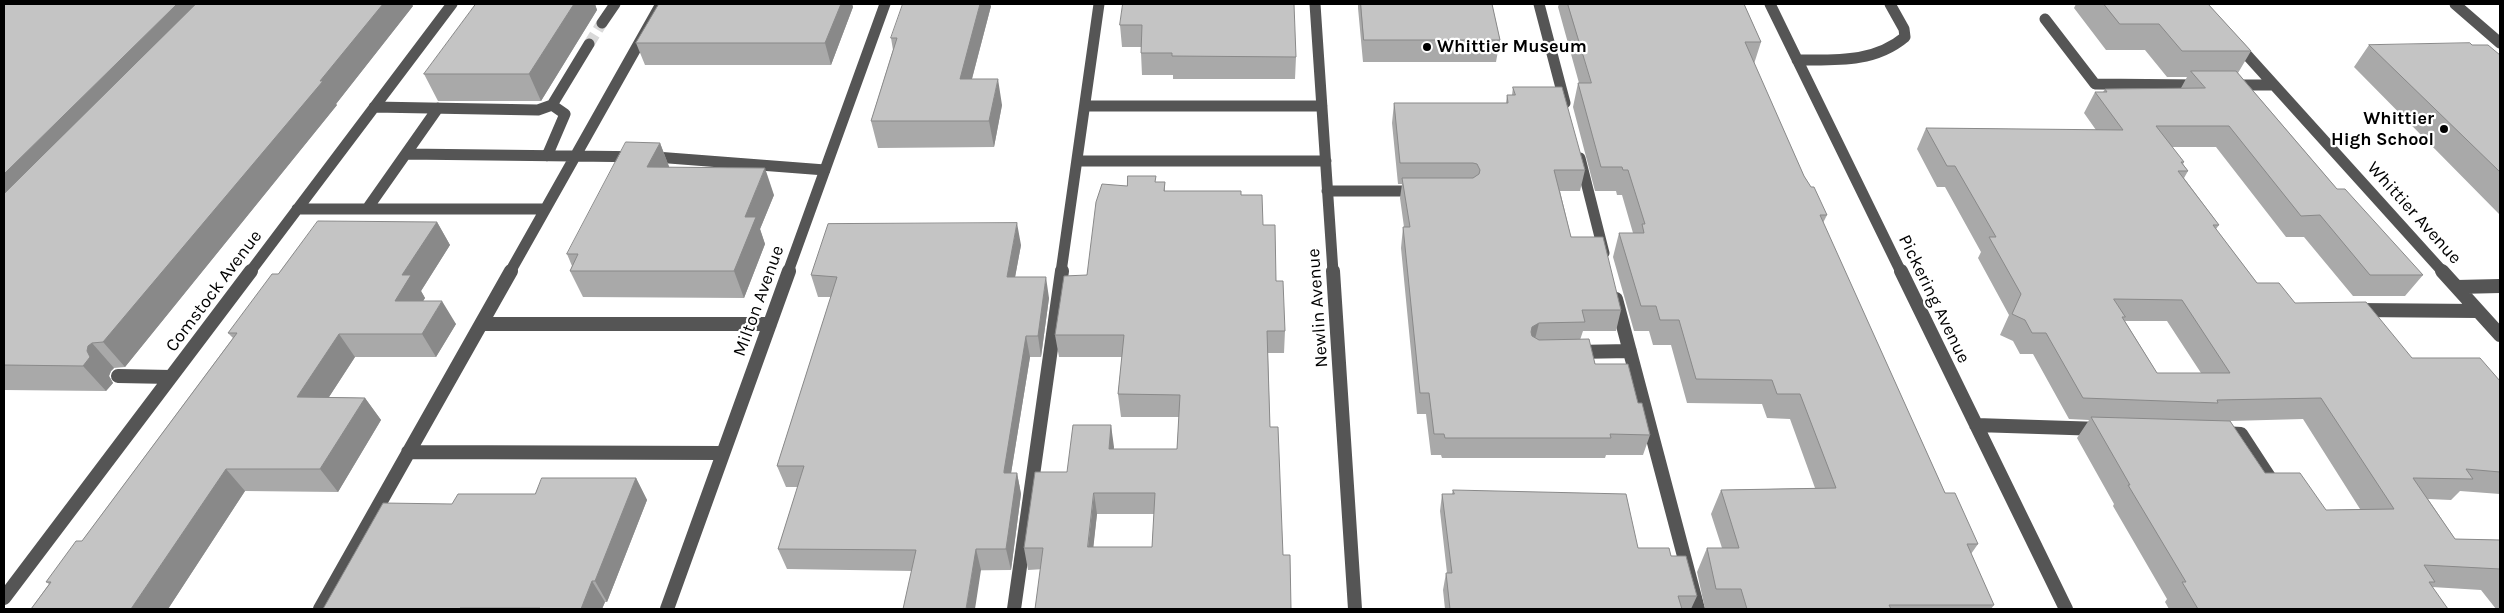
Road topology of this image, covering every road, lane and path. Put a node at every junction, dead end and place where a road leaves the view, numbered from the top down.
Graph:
1 (452, 4) edge
2 (662, 4) edge
3 (885, 4) edge
4 (1099, 4) edge
5 (1316, 4) edge
6 (1539, 4) edge
7 (1770, 4) edge
8 (1890, 4) edge
9 (2455, 4) edge
10 (613, 6) edge
11 (2045, 19) dead end
12 (602, 22) tunnel mouth
13 (2231, 38) edge
14 (2500, 43) edge
15 (589, 44) tunnel mouth
16 (1798, 60) junction
17 (2274, 86) junction
18 (552, 105) junction
19 (1085, 106) junction
20 (1322, 106) junction
21 (374, 108) junction
22 (438, 108) junction
23 (1569, 119) edge
24 (1577, 148) edge
25 (406, 154) junction
26 (547, 156) junction
27 (576, 156) junction
28 (1077, 161) junction
29 (1326, 161) junction
30 (825, 170) junction
31 (1327, 191) junction
32 (1432, 191) edge
33 (297, 209) junction
34 (367, 209) junction
35 (545, 209) junction
36 (1607, 264) edge
37 (1612, 283) edge
38 (2500, 286) edge
39 (2457, 287) junction
40 (2343, 310) edge
41 (2478, 311) junction
42 (481, 324) junction
43 (770, 324) junction
44 (2500, 335) edge
45 (1630, 351) junction
46 (1564, 352) edge
47 (118, 376) dead end
48 (171, 377) junction
49 (1976, 425) junction
50 (2114, 429) edge
51 (2212, 433) edge
52 (408, 452) junction
53 (723, 453) junction
54 (2273, 483) edge
55 (4, 598) edge
56 (320, 609) edge
57 (667, 609) edge
58 (1014, 609) edge
59 (1355, 609) edge
60 (1698, 609) edge
61 (2066, 609) edge

1 - 21 street, Comstock Avenue
2 - 27 street
3 - 30 street, Milton Avenue
4 - 19 street
5 - 20 street, Newlin Avenue
6 - 23 street
7 - 16 street, Pickering Avenue
8 - 16 street
9 - 14 street
10 - 12 street
11 - 17 street
13 - 17 street, Whittier Avenue
15 - 18 street
16 - 49 street, Pickering Avenue
17 - 39 street, Whittier Avenue
18 - 22 street
18 - 26 street
19 - 20 street
19 - 28 street
20 - 29 street, Newlin Avenue
21 - 22 street
21 - 33 street, Comstock Avenue
22 - 25 street
24 - 36 street
25 - 26 street
25 - 34 street
26 - 27 street
27 - 30 street
27 - 35 street
28 - 29 street
28 - 58 street
29 - 31 street, Newlin Avenue
30 - 43 street, Milton Avenue
31 - 32 street
31 - 59 street, Newlin Avenue
33 - 34 street
33 - 48 street, Comstock Avenue
34 - 35 street
35 - 42 street
37 - 45 street
38 - 39 street
39 - 41 street, Whittier Avenue
40 - 41 street
41 - 44 street, Whittier Avenue
42 - 43 street
42 - 52 street
43 - 53 street, Milton Avenue
45 - 46 street
45 - 60 street
47 - 48 street
48 - 55 street, Comstock Avenue
49 - 50 street
49 - 61 street, Pickering Avenue
51 - 54 street
52 - 53 street
52 - 56 street
53 - 57 street, Milton Avenue

